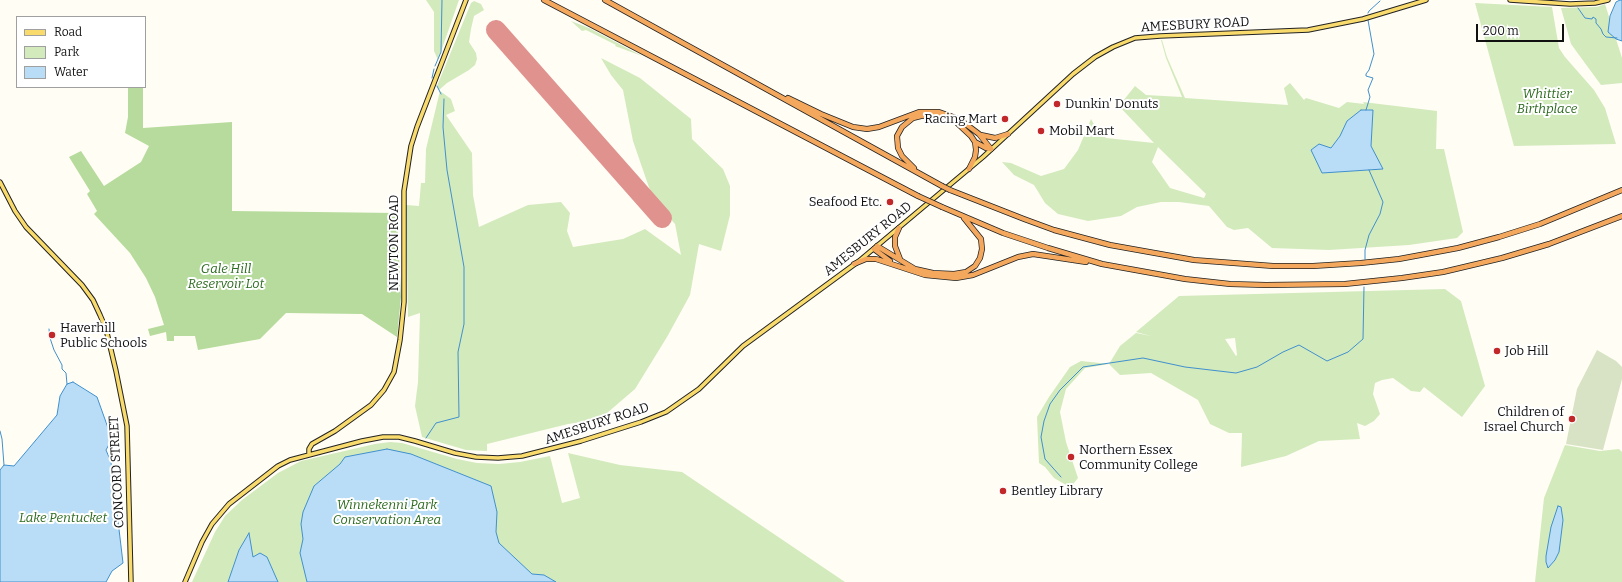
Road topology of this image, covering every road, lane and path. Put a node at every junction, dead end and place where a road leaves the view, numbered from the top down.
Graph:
1 (466, 0) edge
2 (544, 0) edge
3 (605, 0) edge
4 (1426, 0) edge
5 (1510, 0) edge
6 (1608, 0) edge
7 (753, 82) junction
8 (978, 134) junction
9 (1008, 134) junction
10 (975, 142) junction
11 (991, 150) junction
12 (969, 169) junction
13 (928, 178) junction
14 (0, 182) edge
15 (1620, 191) edge
16 (962, 216) junction
17 (1620, 217) edge
18 (899, 228) junction
19 (875, 247) junction
20 (901, 260) junction
21 (854, 264) junction
22 (893, 264) junction
23 (1102, 264) junction
24 (311, 454) junction
25 (131, 582) edge
26 (185, 582) edge

1 - 24 main road, NEWTON ROAD
2 - 16 highway, bridge
3 - 7 highway
4 - 9 main road, AMESBURY ROAD
5 - 6 main road
7 - 8 highway
7 - 13 highway
8 - 9 highway
8 - 11 highway
9 - 11 main road, AMESBURY ROAD
10 - 11 highway
10 - 12 highway
10 - 13 highway
11 - 12 main road, AMESBURY ROAD
12 - 18 main road, AMESBURY ROAD
13 - 15 highway, bridge
14 - 25 main road, CONCORD STREET
16 - 20 highway
16 - 23 highway
17 - 23 highway
18 - 19 main road, AMESBURY ROAD
18 - 20 highway
19 - 20 highway
19 - 21 main road, AMESBURY ROAD
19 - 22 highway
21 - 22 highway
21 - 24 main road, AMESBURY ROAD
22 - 23 highway
24 - 26 main road, AMESBURY ROAD

